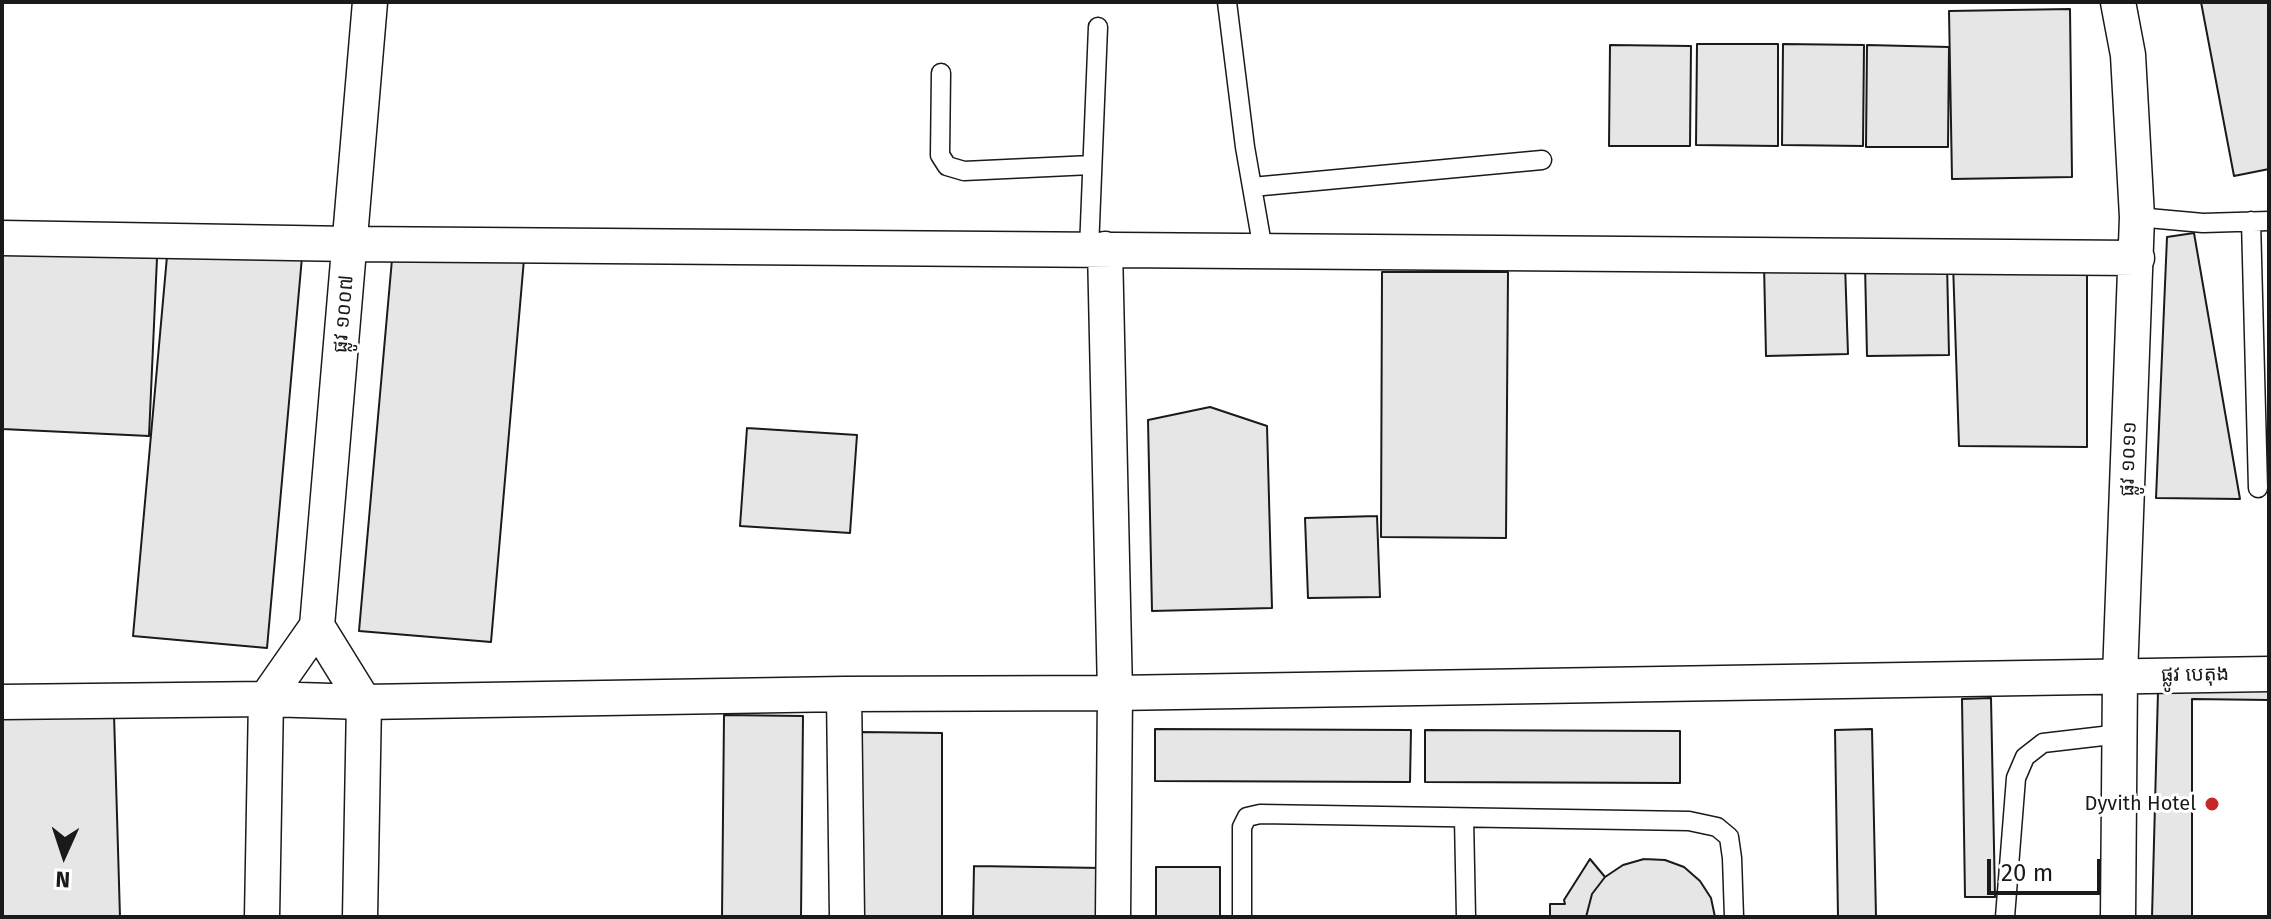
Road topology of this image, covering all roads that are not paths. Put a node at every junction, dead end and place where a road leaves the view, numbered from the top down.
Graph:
1 (370, 2) edge
2 (1227, 2) edge
3 (2118, 2) edge
4 (1098, 27) dead end
5 (941, 73) dead end
6 (1542, 160) dead end
7 (1091, 165) junction
8 (1252, 187) junction
9 (2137, 217) junction
10 (2260, 221) edge
11 (2, 238) edge
12 (350, 244) junction
13 (1097, 249) junction
14 (1263, 250) junction
15 (2137, 258) junction
16 (2258, 488) dead end
17 (317, 626) junction
18 (2269, 674) edge
19 (2120, 676) junction
20 (1115, 693) junction
21 (844, 694) junction
22 (266, 699) junction
23 (2, 702) edge
24 (364, 702) junction
25 (2120, 734) junction
26 (1464, 818) junction
27 (262, 917) edge
28 (360, 917) edge
29 (847, 917) edge
30 (1113, 917) edge
31 (1242, 917) edge
32 (1466, 917) edge
33 (1734, 917) edge
34 (2005, 917) edge
35 (2118, 917) edge

1 - 12 street, ផ្លូវ ១០០៧
2 - 8 lane
3 - 9 street, ផ្លូវ ១០១១
4 - 7 lane
5 - 7 lane
6 - 8 lane
7 - 13 lane
8 - 14 lane
9 - 10 lane
9 - 15 street, ផ្លូវ ១០១១
10 - 16 lane
11 - 12 street
12 - 13 street
12 - 17 street, ផ្លូវ ១០០៧
13 - 14 street
13 - 20 street
14 - 15 street
15 - 19 street, ផ្លូវ ១០១១
17 - 22 street
17 - 24 street
18 - 19 street, ផ្លូវ បេតុង
19 - 20 street, ផ្លូវ បេតុង
19 - 25 street, ផ្លូវ ១០១១
20 - 21 street, ផ្លូវ បេតុង
20 - 30 street
21 - 24 street, ផ្លូវ បេតុង
21 - 29 street
22 - 23 street, ផ្លូវ បេតុង
22 - 24 street, ផ្លូវ បេតុង
22 - 27 street
24 - 28 street
25 - 34 lane
25 - 35 street, ផ្លូវ ១០១១
26 - 31 lane
26 - 32 lane
26 - 33 lane

